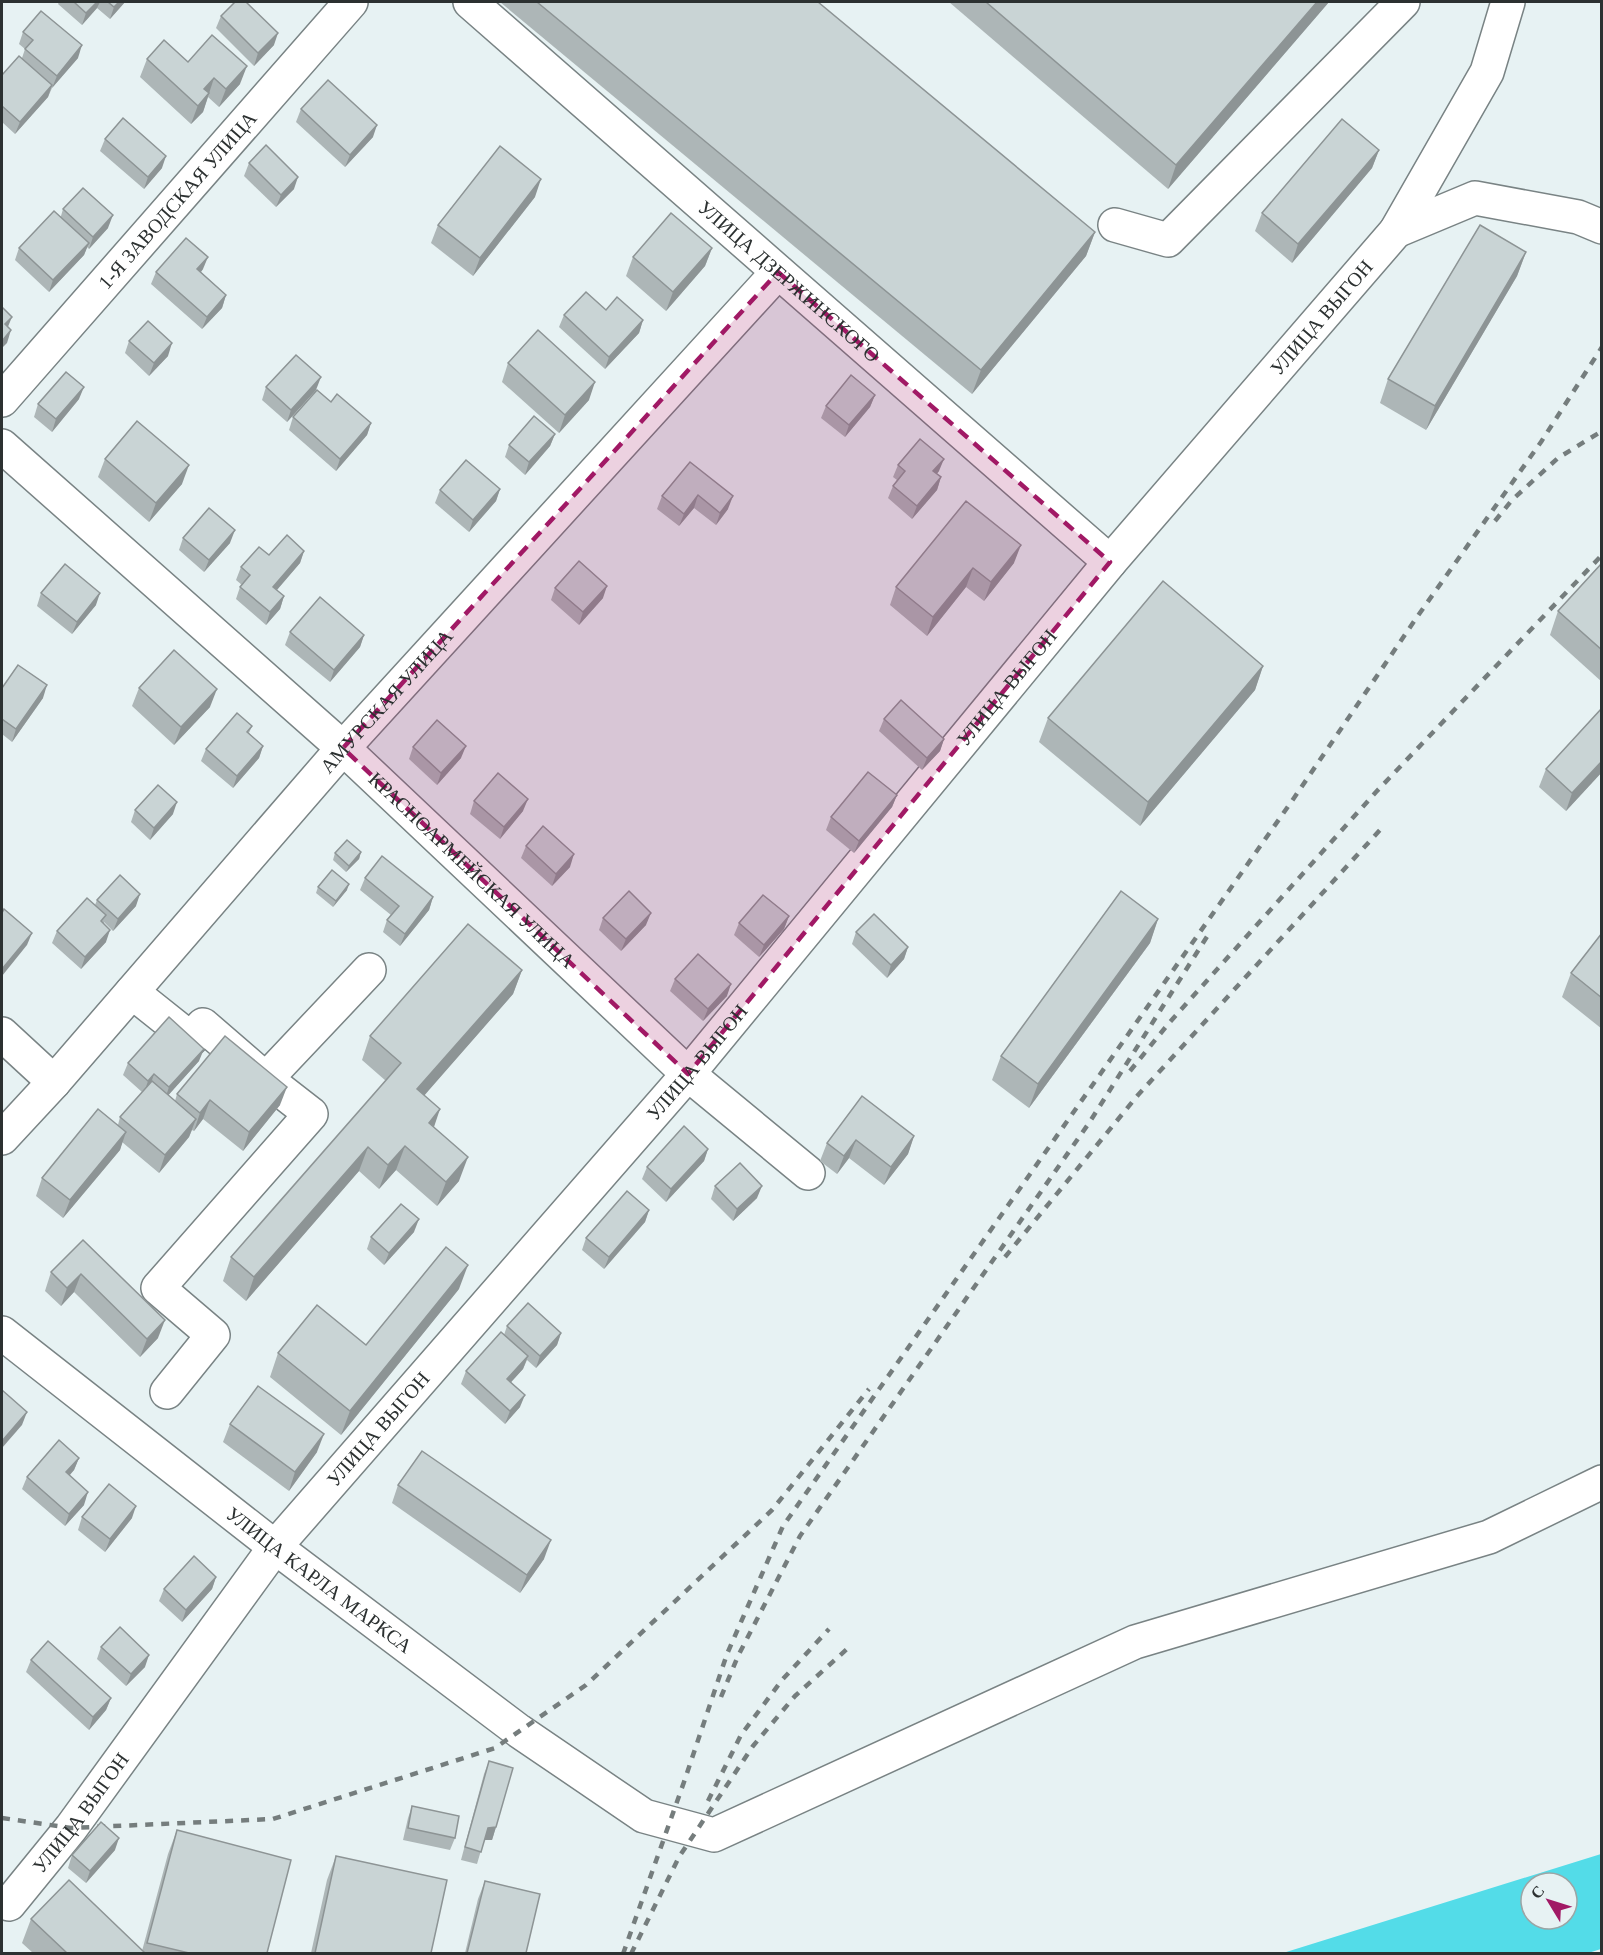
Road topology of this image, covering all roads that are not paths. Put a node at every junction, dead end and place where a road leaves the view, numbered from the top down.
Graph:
1 (351, 2) edge
2 (471, 2) edge
3 (1403, 2) edge
4 (1508, 2) edge
5 (1114, 225) dead end
6 (1602, 227) edge
7 (1396, 231) junction
8 (778, 272) junction
9 (2, 400) edge
10 (2, 446) edge
11 (1110, 562) junction
12 (343, 748) junction
13 (369, 970) dead end
14 (132, 992) junction
15 (2, 1034) edge
16 (688, 1074) junction
17 (266, 1079) junction
18 (54, 1082) junction
19 (2, 1138) edge
20 (808, 1173) dead end
21 (2, 1333) edge
22 (167, 1392) dead end
23 (1602, 1482) edge
24 (275, 1548) junction
25 (9, 1904) dead end

1 - 9 street, 1-Я ЗАВОДСКАЯ УЛИЦА
2 - 8 street, УЛИЦА ДЗЕРЖИНСКОГО
3 - 5 street
4 - 7 street, УЛИЦА ВЫГОН
6 - 7 street
7 - 11 street, УЛИЦА ВЫГОН
8 - 11 street, УЛИЦА ДЗЕРЖИНСКОГО
8 - 12 street, АМУРСКАЯ УЛИЦА
10 - 12 street, КРАСНОАРМЕЙСКАЯ УЛИЦА
11 - 16 street, УЛИЦА ВЫГОН
12 - 14 street, АМУРСКАЯ УЛИЦА
12 - 16 street, КРАСНОАРМЕЙСКАЯ УЛИЦА
13 - 17 street
14 - 17 street
14 - 18 street, АМУРСКАЯ УЛИЦА
15 - 18 street
16 - 20 street, КРАСНОАРМЕЙСКАЯ УЛИЦА
16 - 24 street, УЛИЦА ВЫГОН
17 - 22 street
18 - 19 street, АМУРСКАЯ УЛИЦА
21 - 24 street, УЛИЦА КАРЛА МАРКСА
23 - 24 street, УЛИЦА КАРЛА МАРКСА
24 - 25 street, УЛИЦА ВЫГОН

